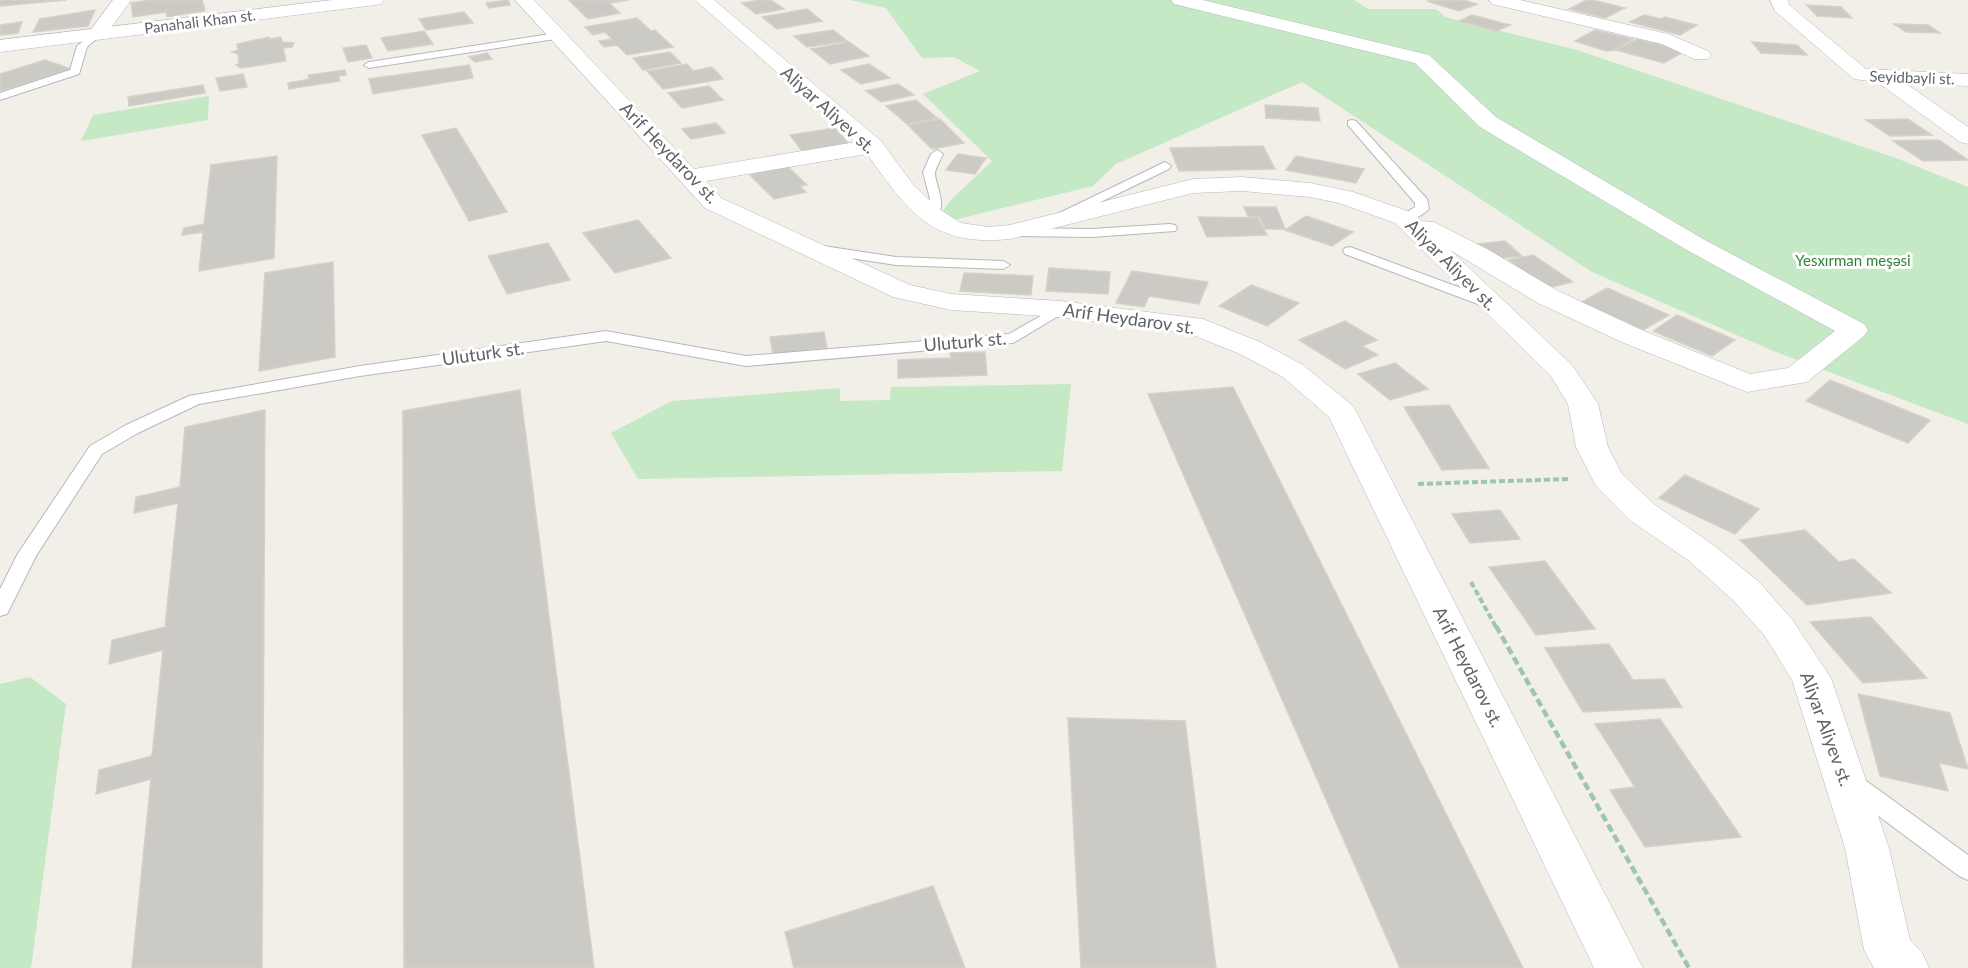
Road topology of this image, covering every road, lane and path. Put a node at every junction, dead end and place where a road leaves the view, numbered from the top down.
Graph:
1 (122, 0) edge
2 (375, 0) edge
3 (524, 0) edge
4 (704, 0) edge
5 (1180, 0) edge
6 (1498, 0) edge
7 (1779, 0) edge
8 (96, 34) junction
9 (557, 36) junction
10 (0, 46) edge
11 (1701, 55) dead end
12 (369, 65) dead end
13 (1882, 76) junction
14 (1968, 80) edge
15 (0, 97) edge
16 (1352, 123) dead end
17 (1968, 137) edge
18 (873, 146) junction
19 (937, 154) dead end
20 (1165, 166) dead end
21 (689, 177) junction
22 (930, 214) junction
23 (1404, 218) junction
24 (1046, 224) junction
25 (1170, 228) dead end
26 (1010, 232) junction
27 (809, 248) junction
28 (1350, 251) dead end
29 (1003, 266) dead end
30 (1488, 303) junction
31 (1060, 309) junction
32 (1536, 479) dead end
33 (1439, 483) dead end
34 (1416, 484) dead end
35 (1422, 495) dead end
36 (1468, 577) dead end
37 (0, 609) edge
38 (1844, 778) junction
39 (1968, 869) edge
40 (1619, 968) edge
41 (1689, 968) edge
42 (1905, 968) edge

1 - 8 street
2 - 8 street, Panahali Khan st.
3 - 9 street, Arif Heydarov st.
4 - 18 street, Aliyar Aliyev st.
5 - 23 street
6 - 11 street
7 - 13 street, Seyidbayli st.
8 - 10 street, Panahali Khan st.
8 - 15 lane
9 - 12 lane
9 - 21 street, Arif Heydarov st.
13 - 14 street, Seyidbayli st.
13 - 17 street
16 - 23 lane
18 - 21 street
18 - 22 street, Aliyar Aliyev st.
19 - 22 lane
20 - 24 lane
21 - 27 street, Arif Heydarov st.
22 - 26 street, Aliyar Aliyev st.
23 - 24 street, Aliyar Aliyev st.
23 - 30 street, Aliyar Aliyev st.
24 - 26 street, Aliyar Aliyev st.
25 - 26 lane
27 - 29 lane
27 - 31 street, Arif Heydarov st.
28 - 30 lane
30 - 38 street, Aliyar Aliyev st.
31 - 37 lane, Uluturk st.
31 - 40 street, Arif Heydarov st.
32 - 33 path
34 - 35 path
36 - 41 path
38 - 39 lane
38 - 42 street, Aliyar Aliyev st.

